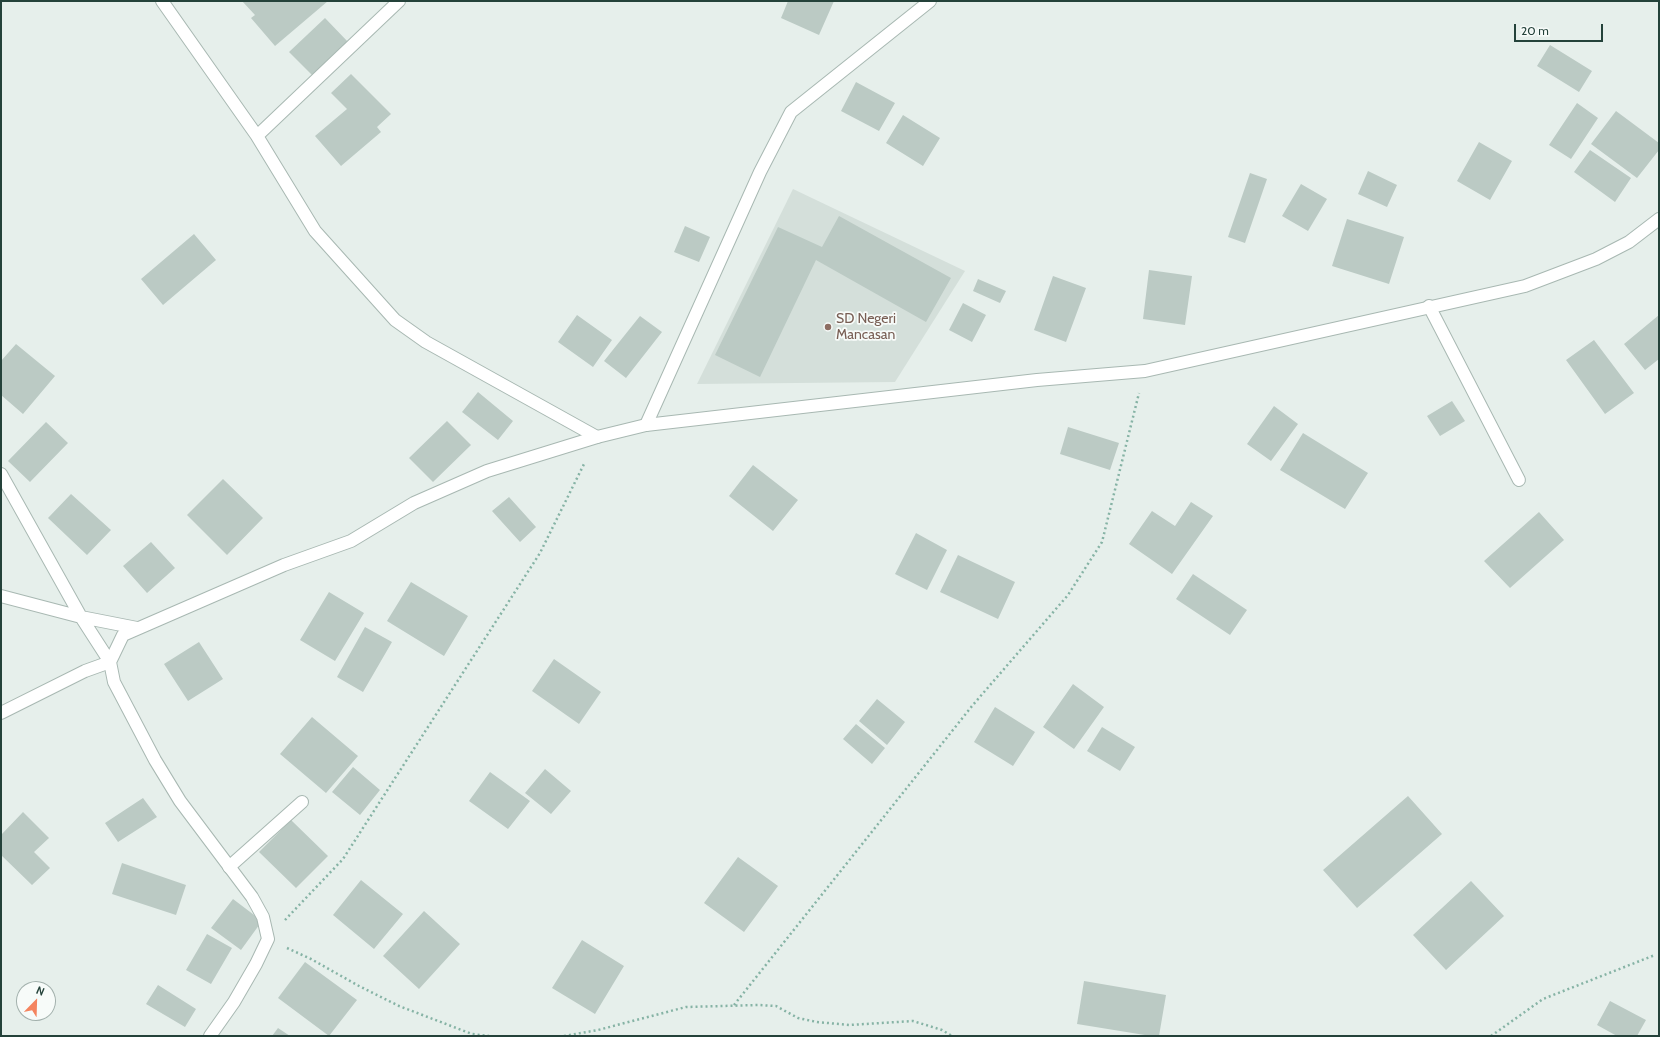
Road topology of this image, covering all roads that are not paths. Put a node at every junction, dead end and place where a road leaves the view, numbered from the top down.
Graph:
1 (162, 1) edge
2 (399, 1) edge
3 (930, 1) edge
4 (258, 136) junction
5 (1659, 219) edge
6 (1429, 306) junction
7 (646, 425) junction
8 (597, 437) junction
9 (1, 474) edge
10 (1519, 480) dead end
11 (1, 596) edge
12 (81, 618) junction
13 (136, 628) junction
14 (110, 662) junction
15 (1, 713) edge
16 (302, 802) dead end
17 (229, 867) junction
18 (210, 1036) edge

1 - 4 street
2 - 4 street
3 - 7 street
4 - 8 street
5 - 6 street
6 - 7 street
6 - 10 street
7 - 8 street
8 - 13 street
9 - 12 street
11 - 12 street
12 - 13 street
12 - 14 street
13 - 14 street
14 - 15 street
14 - 17 street
16 - 17 street
17 - 18 street

